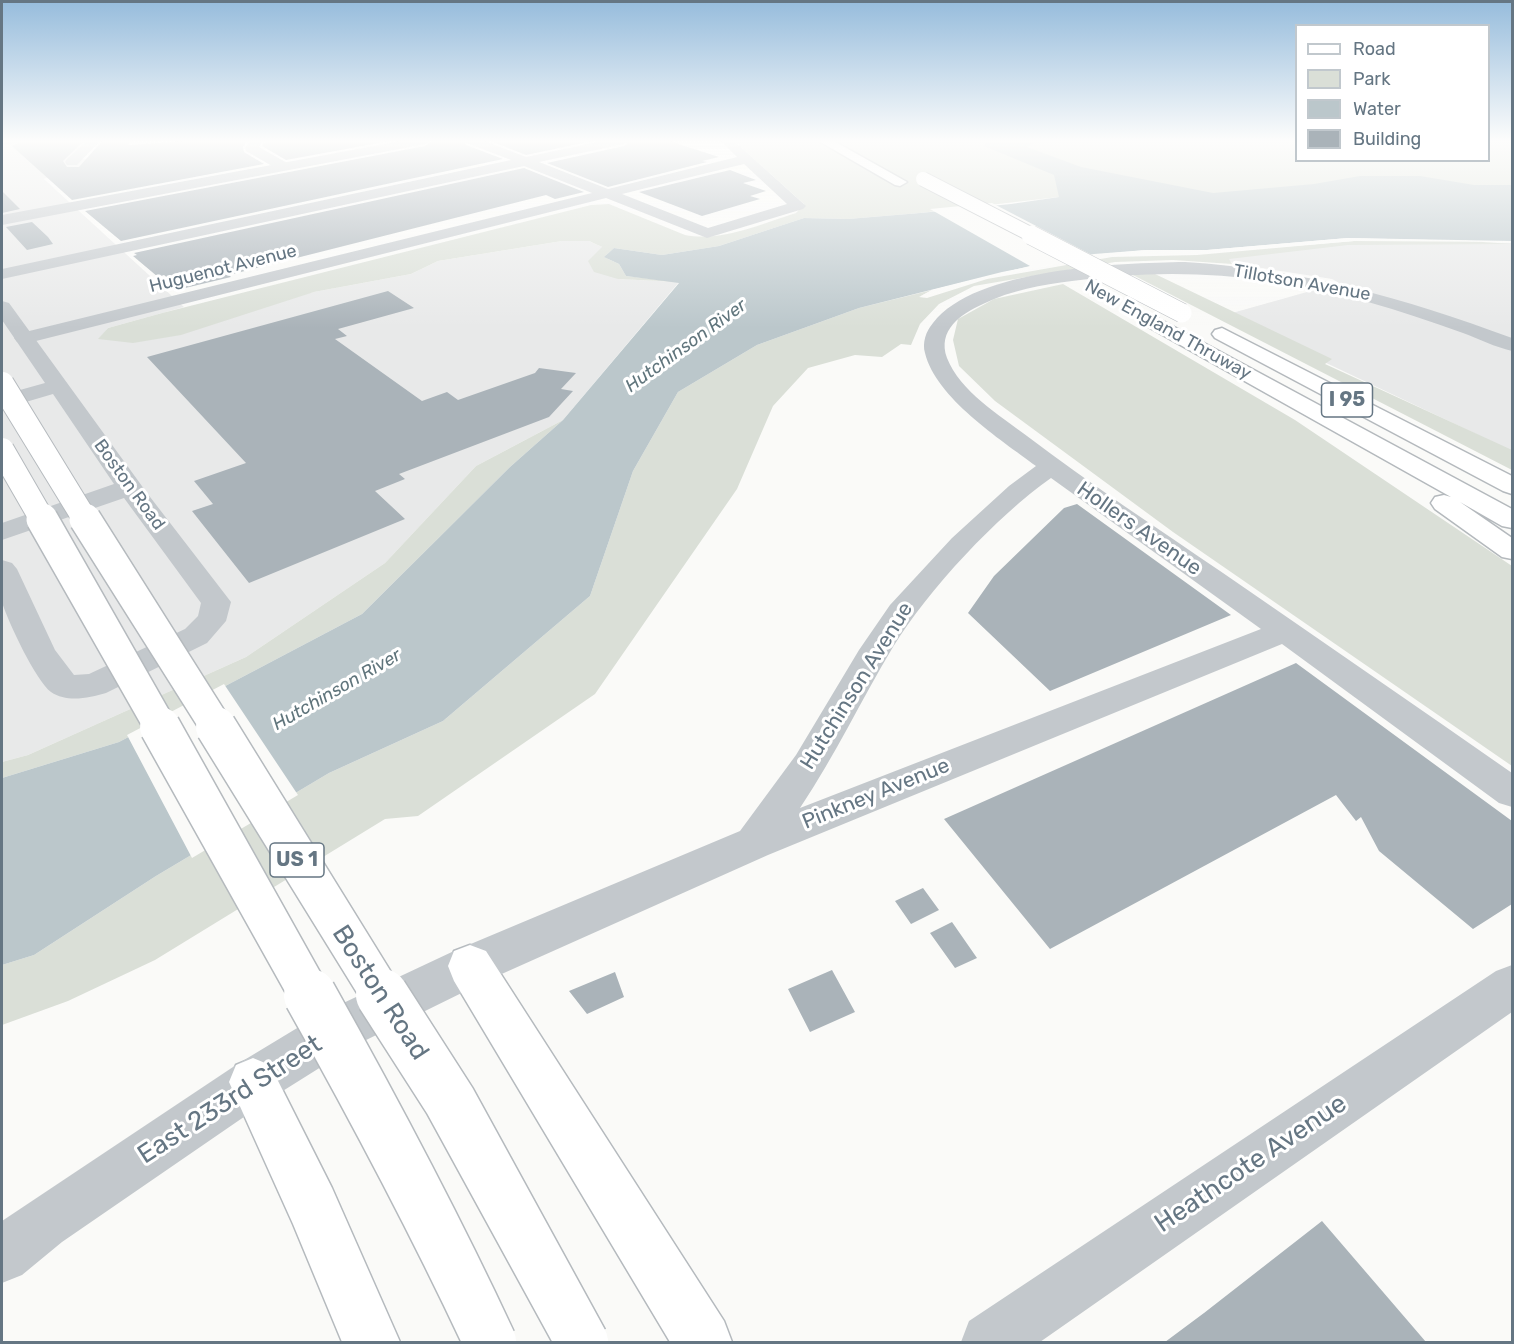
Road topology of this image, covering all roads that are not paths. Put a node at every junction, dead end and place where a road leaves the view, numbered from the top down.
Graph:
1 (92, 203) edge
2 (332, 203) edge
3 (571, 203) edge
4 (629, 203) edge
5 (794, 203) edge
6 (946, 203) edge
7 (969, 203) edge
8 (2, 220) edge
9 (1005, 240) dead end
10 (1047, 263) dead end
11 (2, 274) edge
12 (1092, 283) junction
13 (2, 306) edge
14 (1145, 317) dead end
15 (24, 338) junction
16 (1508, 343) edge
17 (2, 384) edge
18 (58, 386) junction
19 (2, 402) edge
20 (1353, 432) junction
21 (2, 450) edge
22 (1052, 467) junction
23 (1512, 486) edge
24 (130, 488) junction
25 (1512, 520) edge
26 (2, 532) edge
27 (1512, 551) edge
28 (2, 570) edge
29 (1286, 631) junction
30 (1512, 792) edge
31 (754, 843) junction
32 (470, 966) junction
33 (1512, 987) edge
34 (253, 1082) junction
35 (2, 1255) edge
36 (371, 1342) edge
37 (490, 1342) edge
38 (582, 1342) edge
39 (703, 1342) edge
40 (990, 1342) edge

1 - 8 street
2 - 11 street
3 - 15 street, Huguenot Avenue
4 - 5 street
6 - 9 main road, New England Thruway / I 95
7 - 23 main road, New England Thruway / I 95, bridge
10 - 12 main road, New England Thruway
12 - 16 street, Tillotson Avenue
12 - 22 street, Hollers Avenue
13 - 15 street, Boston Road
14 - 20 main road, New England Thruway / I 95
15 - 18 street, Boston Road
17 - 38 main road, Boston Road / US 1, bridge
18 - 19 street
18 - 24 street, Boston Road
20 - 25 main road, New England Thruway / I 95
20 - 27 main road
21 - 37 main road, US 1, bridge
22 - 29 street, Hollers Avenue
22 - 31 street, Hutchinson Avenue
24 - 26 street
24 - 28 street, Boston Road
29 - 30 street, Hollers Avenue
29 - 31 street, Pinkney Avenue
31 - 32 street, Pinkney Avenue
32 - 34 street, East 233rd Street
32 - 39 main road
33 - 40 street, Heathcote Avenue
34 - 35 street, East 233rd Street
34 - 36 main road

